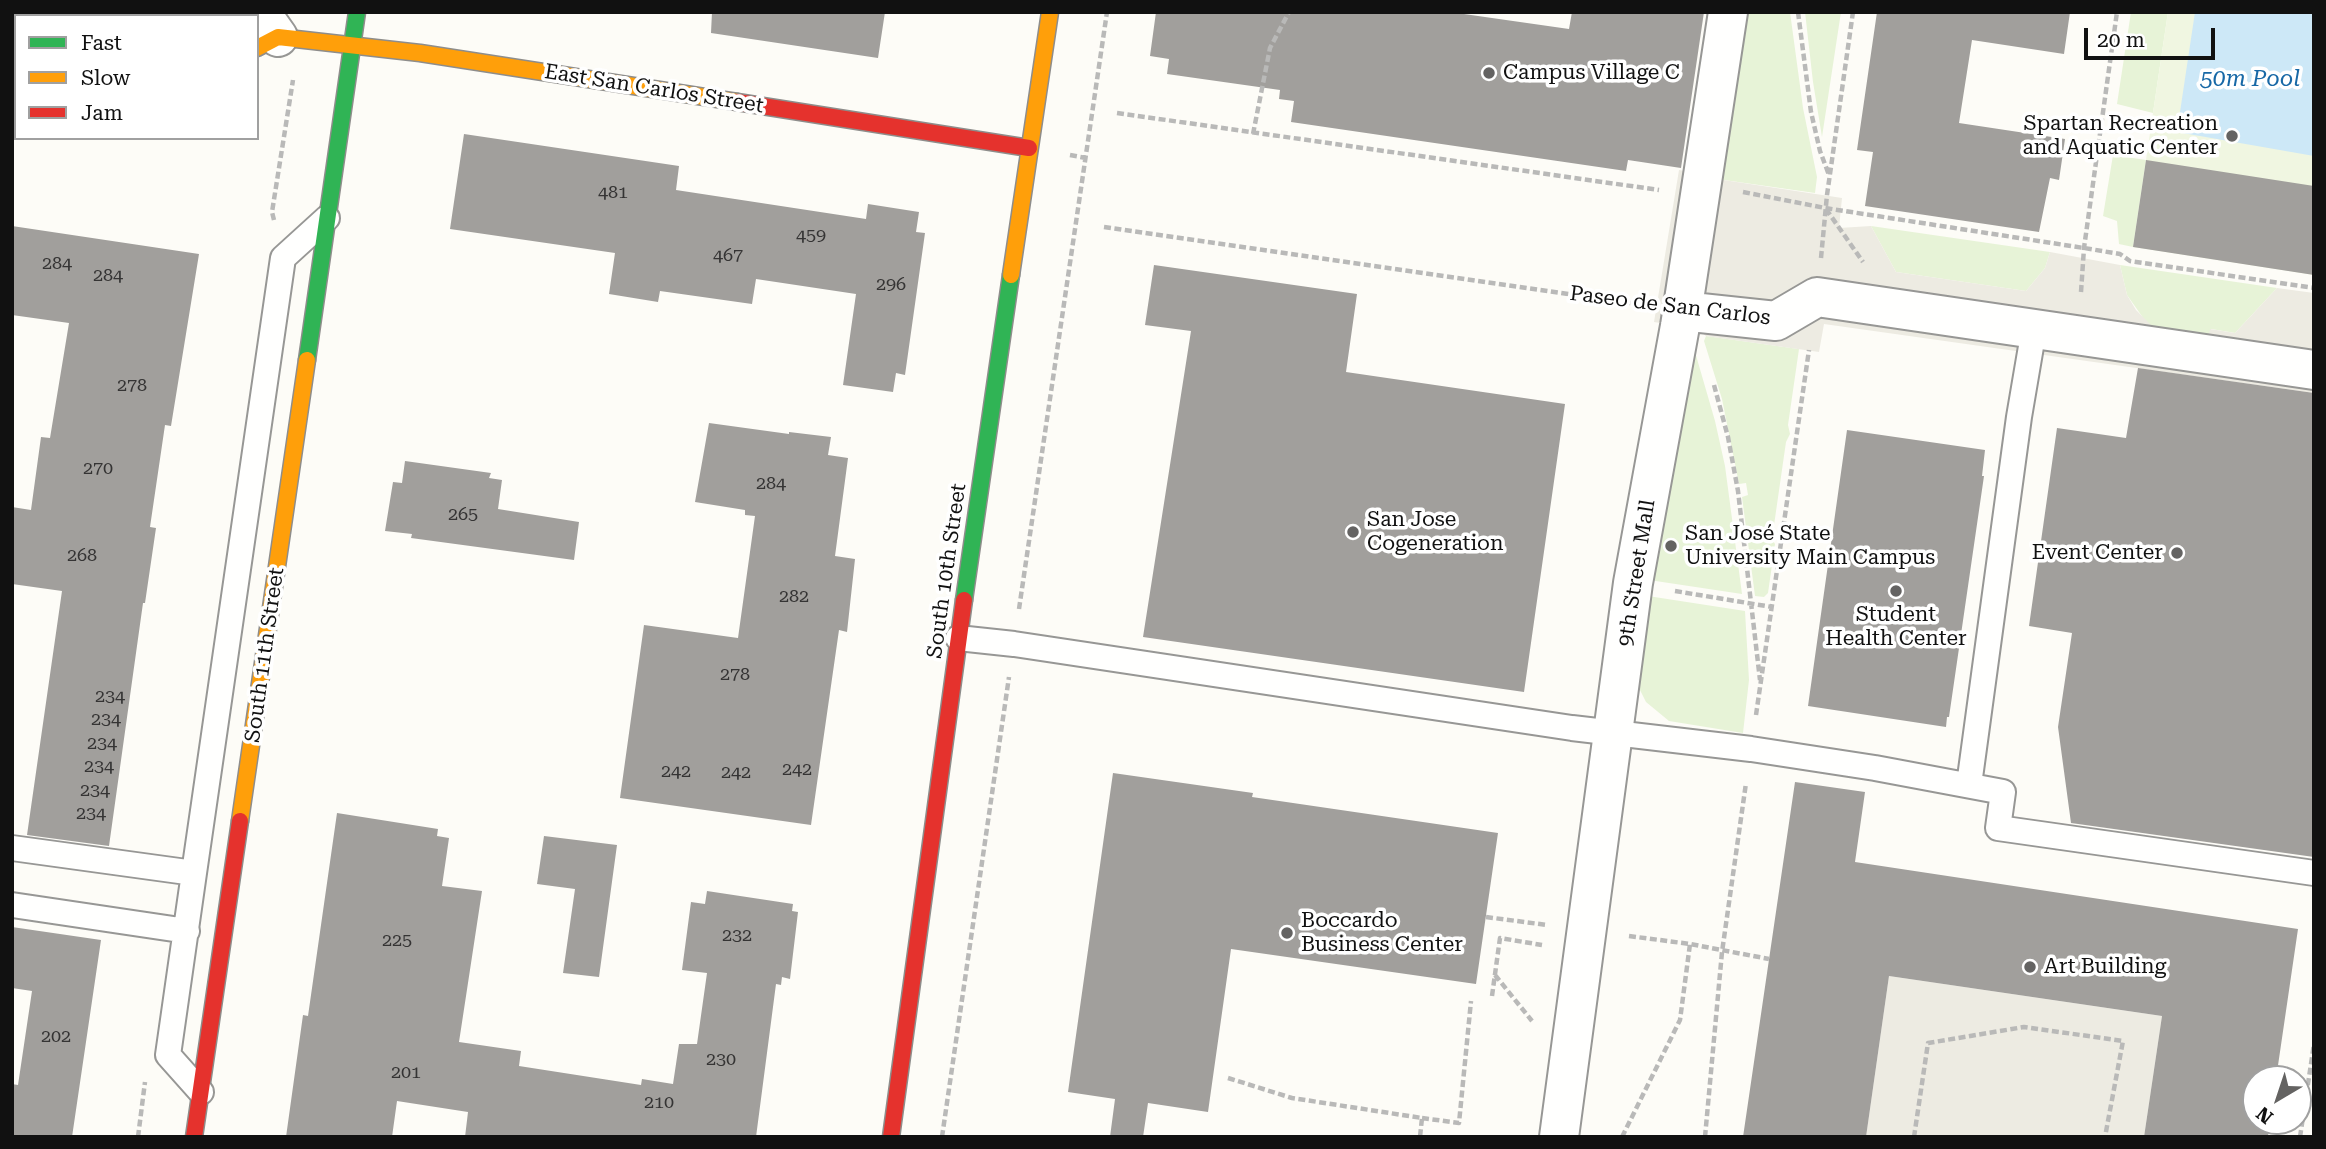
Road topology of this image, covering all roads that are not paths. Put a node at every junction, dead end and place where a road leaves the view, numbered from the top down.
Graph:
1 (358, 12) edge
2 (1051, 12) edge
3 (1728, 12) edge
4 (264, 35) edge
5 (353, 45) junction
6 (1029, 148) junction
7 (327, 218) junction
8 (1682, 311) junction
9 (2035, 329) junction
10 (2314, 370) edge
11 (958, 638) junction
12 (1613, 733) junction
13 (1969, 785) junction
14 (12, 848) edge
15 (194, 873) junction
16 (2314, 873) edge
17 (12, 905) edge
18 (187, 932) junction
19 (201, 1092) junction
20 (194, 1137) edge
21 (891, 1137) edge
22 (1559, 1137) edge

1 - 5 main road, South 11th Street
2 - 6 main road, South 10th Street
3 - 8 street, 9th Street Mall
4 - 5 main road, East San Carlos Street
5 - 6 main road, East San Carlos Street
5 - 7 main road, South 11th Street
6 - 11 main road, South 10th Street
7 - 15 lane, South 11th Street
7 - 19 main road, South 11th Street
8 - 9 street, Paseo de San Carlos
8 - 12 street, 9th Street Mall
9 - 10 street
9 - 13 lane
11 - 12 lane
11 - 21 main road, South 10th Street
12 - 13 lane
12 - 22 street, 9th Street Mall
13 - 16 lane
14 - 15 lane
15 - 18 lane, South 11th Street
17 - 18 lane
18 - 19 lane, South 11th Street
19 - 20 main road, South 11th Street

